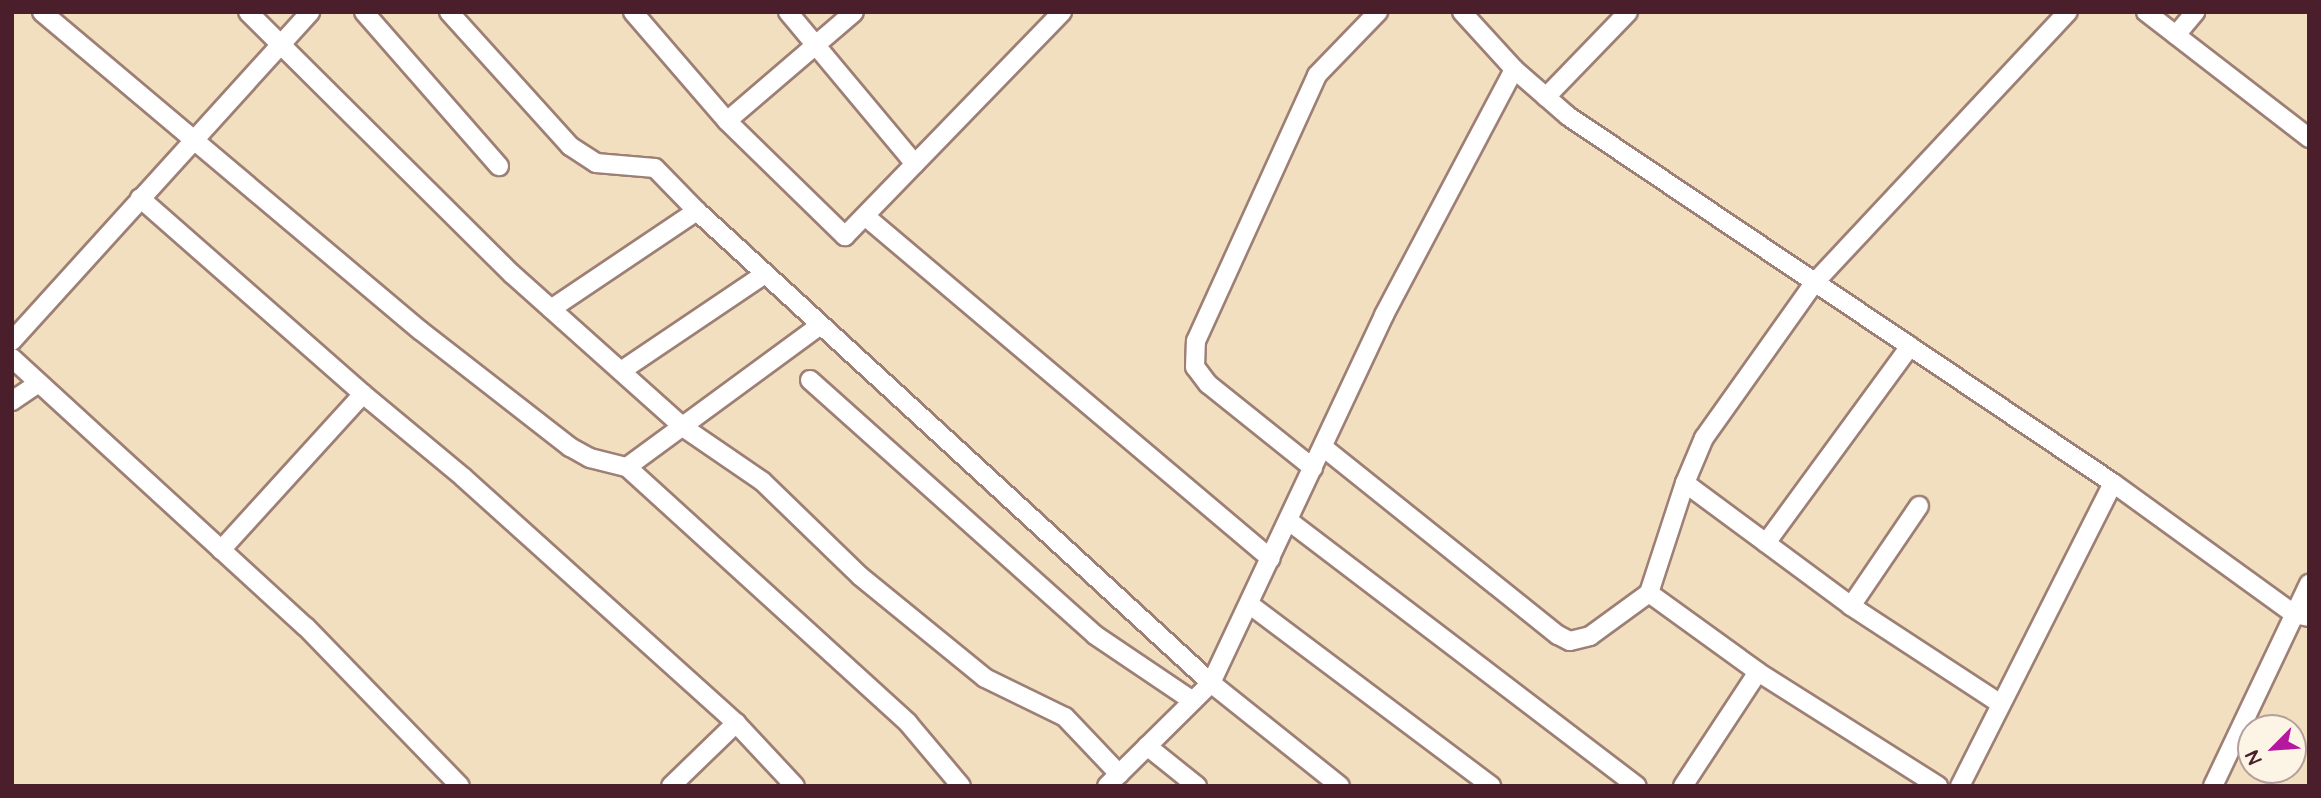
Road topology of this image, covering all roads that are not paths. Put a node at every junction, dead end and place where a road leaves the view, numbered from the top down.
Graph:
1 (42, 12) edge
2 (248, 12) edge
3 (310, 12) edge
4 (364, 12) edge
5 (449, 12) edge
6 (633, 12) edge
7 (788, 12) edge
8 (854, 12) edge
9 (1062, 12) edge
10 (1378, 12) edge
11 (1462, 12) edge
12 (1628, 12) edge
13 (2068, 12) edge
14 (2146, 12) edge
15 (2195, 12) edge
16 (2176, 35) junction
17 (280, 45) junction
18 (817, 45) junction
19 (1514, 69) junction
20 (1546, 97) junction
21 (727, 121) junction
22 (194, 137) junction
23 (2309, 138) edge
24 (915, 164) junction
25 (499, 166) dead end
26 (140, 198) junction
27 (697, 211) junction
28 (865, 216) junction
29 (765, 274) junction
30 (1815, 282) junction
31 (551, 309) junction
32 (820, 325) junction
33 (12, 341) edge
34 (1910, 346) junction
35 (12, 358) edge
36 (621, 372) junction
37 (810, 380) dead end
38 (39, 383) junction
39 (363, 394) junction
40 (12, 401) edge
41 (683, 426) junction
42 (1323, 447) junction
43 (627, 467) junction
44 (1313, 468) junction
45 (1685, 483) junction
46 (2113, 483) junction
47 (1919, 506) dead end
48 (1289, 521) junction
49 (1766, 543) junction
50 (221, 550) junction
51 (1271, 559) junction
52 (2309, 584) edge
53 (1648, 593) junction
54 (1249, 604) junction
55 (1851, 606) junction
56 (2301, 615) edge
57 (1758, 672) junction
58 (1211, 683) junction
59 (1193, 701) junction
60 (2001, 704) junction
61 (736, 723) junction
62 (1147, 746) junction
63 (1113, 780) edge
64 (460, 786) edge
65 (671, 786) edge
66 (795, 786) edge
67 (961, 786) edge
68 (1197, 786) edge
69 (1340, 786) edge
70 (1491, 786) edge
71 (1637, 786) edge
72 (1683, 786) edge
73 (1938, 786) edge
74 (1960, 786) edge
75 (2213, 786) edge

1 - 22 street
2 - 17 street
3 - 17 street
4 - 25 street
5 - 27 street
6 - 21 street
7 - 18 street
8 - 18 street
9 - 24 street
10 - 44 street
11 - 19 street
12 - 20 street
13 - 30 street
14 - 16 street
15 - 16 street
16 - 23 street
17 - 22 street
17 - 31 street
18 - 21 street
18 - 24 street
19 - 20 street
19 - 42 street
20 - 30 street
21 - 28 street
22 - 26 street
22 - 43 street
24 - 28 street
26 - 33 street
26 - 39 street
27 - 29 street
27 - 31 street
28 - 51 street
29 - 32 street
29 - 36 street
30 - 34 street
30 - 45 street
31 - 36 street
32 - 41 street
32 - 58 street
34 - 46 street
34 - 49 street
35 - 38 street
36 - 41 street
37 - 59 street
38 - 40 street
38 - 50 street
39 - 50 street
39 - 61 street
41 - 43 street
41 - 63 street
42 - 44 street
42 - 53 street
43 - 67 street
44 - 48 street
45 - 49 street
45 - 53 street
46 - 56 street
46 - 60 street
47 - 55 street
48 - 51 street
48 - 71 street
49 - 55 street
50 - 64 street
51 - 54 street
52 - 56 street
53 - 57 street
54 - 58 street
54 - 70 street
55 - 60 street
56 - 75 street
57 - 72 street
57 - 73 street
58 - 59 street
58 - 69 street
59 - 62 street
60 - 74 street
61 - 65 street
61 - 66 street
62 - 63 street
62 - 68 street

